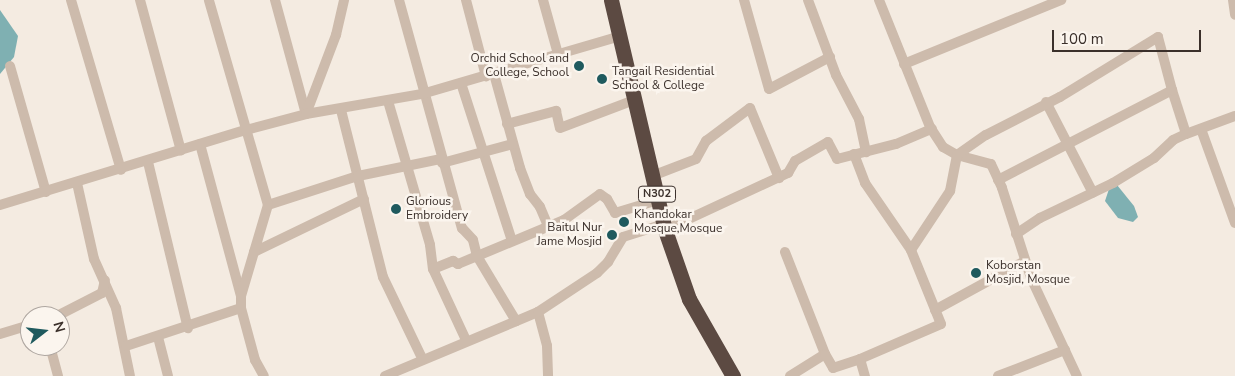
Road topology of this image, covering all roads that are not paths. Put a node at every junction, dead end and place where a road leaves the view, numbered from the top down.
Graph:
1 (72, 0) edge
2 (140, 0) edge
3 (209, 0) edge
4 (275, 0) edge
5 (344, 0) edge
6 (399, 0) edge
7 (466, 0) edge
8 (543, 0) edge
9 (611, 0) edge
10 (744, 0) edge
11 (808, 0) edge
12 (879, 0) edge
13 (1061, 0) edge
14 (1233, 0) edge
15 (1235, 14) edge
16 (620, 36) junction
17 (558, 54) junction
18 (830, 57) junction
19 (904, 64) junction
20 (10, 66) dead end
21 (490, 75) junction
22 (461, 83) junction
23 (1172, 90) junction
24 (422, 94) junction
25 (634, 100) junction
26 (388, 101) junction
27 (1046, 102) junction
28 (341, 110) junction
29 (306, 114) junction
30 (1235, 116) edge
31 (507, 124) junction
32 (932, 129) junction
33 (1201, 129) junction
34 (246, 130) junction
35 (1186, 134) junction
36 (1069, 143) junction
37 (200, 144) junction
38 (513, 144) junction
39 (181, 151) junction
40 (482, 152) junction
41 (866, 152) junction
42 (854, 154) junction
43 (957, 155) junction
44 (442, 161) junction
45 (148, 162) junction
46 (406, 166) junction
47 (121, 170) junction
48 (358, 176) junction
49 (652, 176) junction
50 (779, 178) junction
51 (998, 180) junction
52 (77, 183) junction
53 (46, 192) junction
54 (1093, 192) junction
55 (364, 199) junction
56 (658, 200) junction
57 (0, 205) edge
58 (268, 205) junction
59 (1235, 223) edge
60 (548, 226) junction
61 (665, 226) junction
62 (1016, 234) junction
63 (512, 242) junction
64 (911, 250) junction
65 (254, 252) junction
66 (785, 252) dead end
67 (477, 256) junction
68 (1025, 260) junction
69 (433, 269) junction
70 (105, 280) junction
71 (241, 296) junction
72 (241, 308) junction
73 (70, 310) edge
74 (935, 310) junction
75 (538, 312) junction
76 (516, 321) junction
77 (20, 328) edge
78 (188, 328) junction
79 (0, 334) edge
80 (158, 337) junction
81 (466, 340) junction
82 (126, 346) junction
83 (1065, 350) junction
84 (824, 354) junction
85 (53, 356) edge
86 (422, 358) junction
87 (860, 359) junction
88 (58, 376) edge
89 (130, 376) edge
90 (168, 376) edge
91 (264, 376) edge
92 (385, 376) edge
93 (548, 376) edge
94 (733, 376) edge
95 (790, 376) edge
96 (865, 376) edge
97 (998, 376) edge
98 (1078, 376) edge

1 - 47 street
2 - 39 street
3 - 34 street
4 - 29 street
5 - 29 street
6 - 24 street
7 - 21 street
8 - 17 street
9 - 16 highway, N302
10 - 18 street
11 - 18 street
12 - 19 street
13 - 19 street
14 - 15 street
16 - 17 street
16 - 25 highway, N302
17 - 21 street
18 - 41 street
19 - 32 street
20 - 53 street
21 - 22 street
21 - 31 street
22 - 24 street
22 - 40 street
23 - 27 street
23 - 35 street
23 - 36 street
24 - 26 street
24 - 44 street
25 - 31 street
25 - 49 highway, N302
26 - 28 street
26 - 46 street
27 - 36 street
27 - 43 street
28 - 29 street
28 - 48 street
29 - 34 street
30 - 33 street
31 - 38 street
32 - 41 street
32 - 43 street
33 - 35 street
33 - 59 street
34 - 37 street
34 - 58 street
35 - 54 street
36 - 51 street
36 - 54 street
37 - 39 street
37 - 71 street
38 - 40 street
38 - 60 street
39 - 45 street
40 - 44 street
40 - 63 street
41 - 42 street
42 - 50 street
42 - 64 street
43 - 51 street
43 - 64 street
44 - 46 street
44 - 67 street
45 - 47 street
45 - 78 street
46 - 48 street
46 - 69 street
47 - 52 street
48 - 55 street
48 - 58 street
49 - 50 street
49 - 56 highway, N302
50 - 61 street
51 - 62 street
52 - 53 street
52 - 70 street
53 - 57 street
54 - 62 street
55 - 65 street
55 - 86 street
56 - 60 street
56 - 61 highway, N302
58 - 65 street
60 - 63 street
61 - 75 street
61 - 94 highway, N302
62 - 68 street
63 - 67 street
64 - 74 street
65 - 71 street
66 - 84 street
67 - 69 street
67 - 76 street
68 - 74 street
68 - 83 street
69 - 81 street
70 - 73 street
70 - 82 street
71 - 72 street
72 - 78 street
72 - 91 street
74 - 87 street
75 - 76 street
75 - 93 street
76 - 81 street
77 - 79 street
78 - 80 street
80 - 82 street
80 - 90 street
81 - 86 street
82 - 89 street
83 - 97 street
83 - 98 street
84 - 87 street
84 - 95 street
85 - 88 street
86 - 92 street
87 - 96 street

